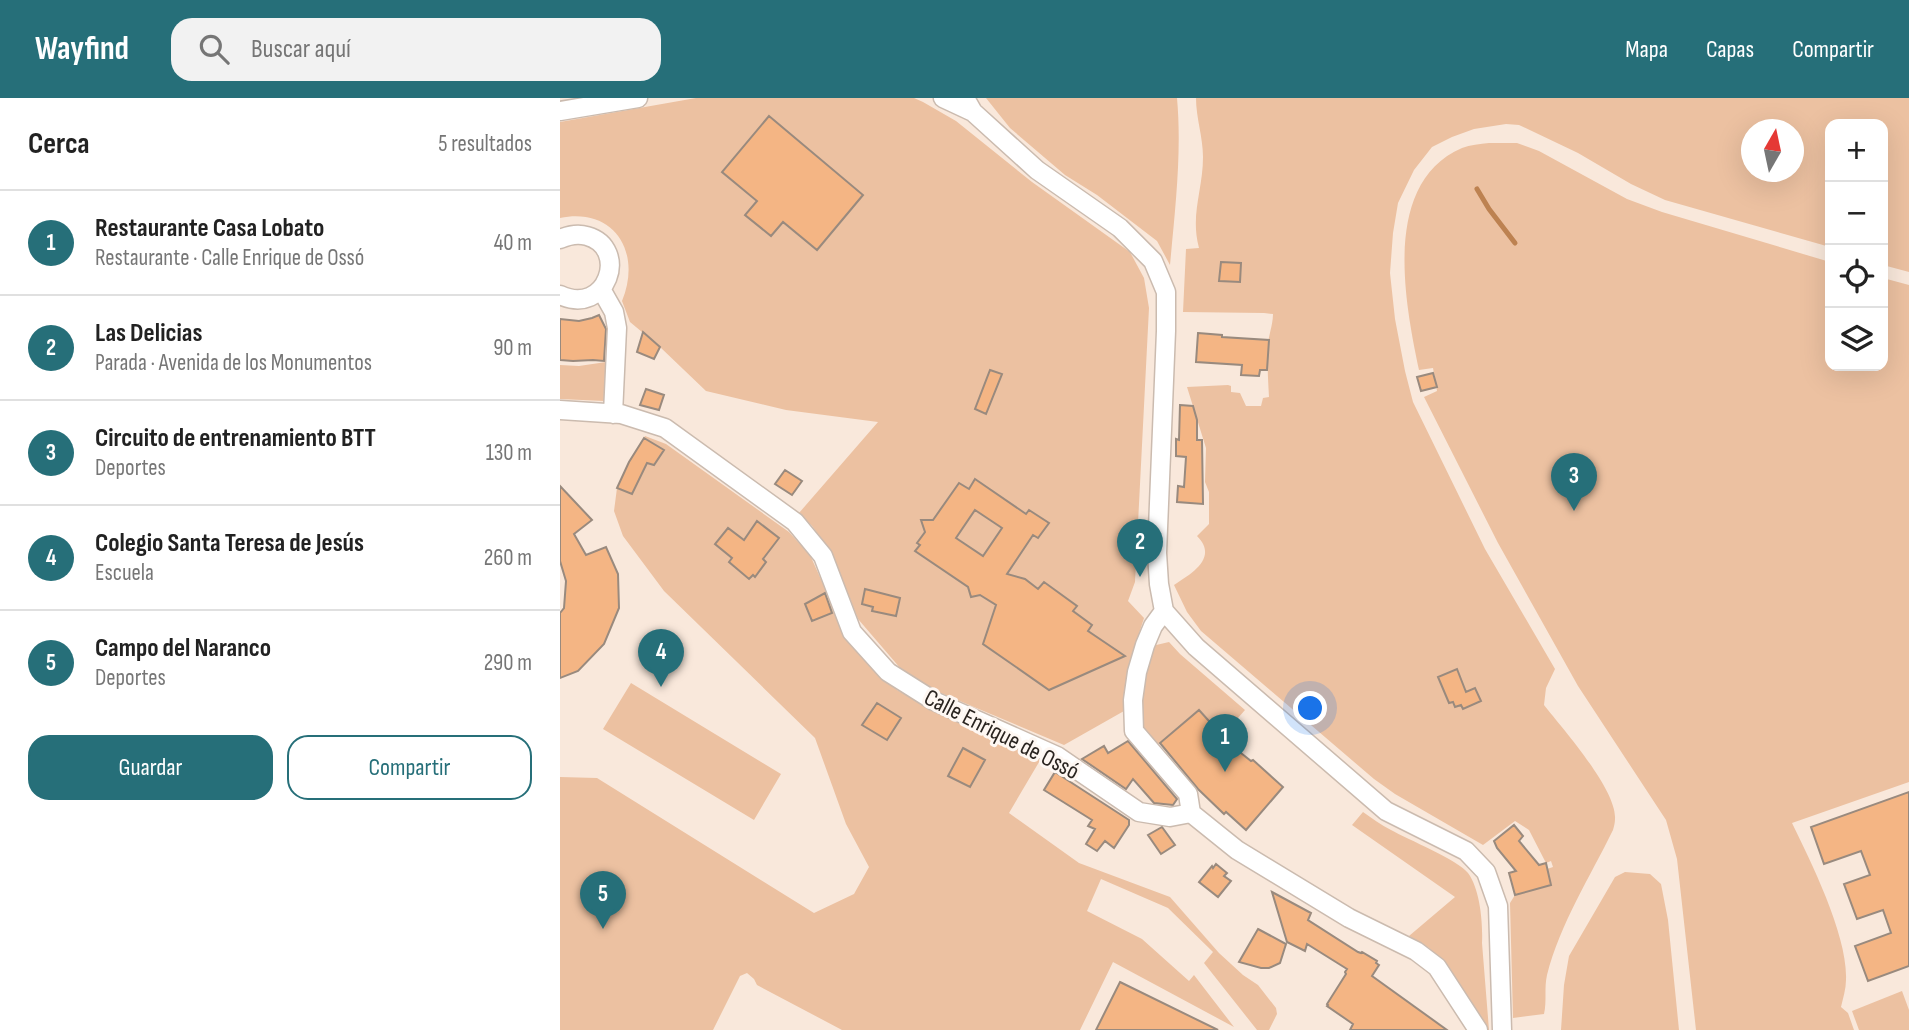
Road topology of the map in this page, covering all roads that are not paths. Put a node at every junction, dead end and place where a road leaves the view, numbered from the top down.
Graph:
1 (638, 98) edge
2 (943, 98) edge
3 (969, 105) edge
4 (560, 111) edge
5 (560, 239) edge
6 (601, 289) junction
7 (560, 295) edge
8 (560, 410) edge
9 (614, 414) junction
10 (1164, 611) junction
11 (1191, 813) junction
12 (1478, 1030) edge
13 (1502, 1030) edge

1 - 4 street
2 - 3 street
3 - 10 street
5 - 6 street
6 - 7 street
6 - 9 street
8 - 9 street, Calle Enrique de Ossó
9 - 11 street, Calle Enrique de Ossó
10 - 11 street
10 - 13 street
11 - 12 street

